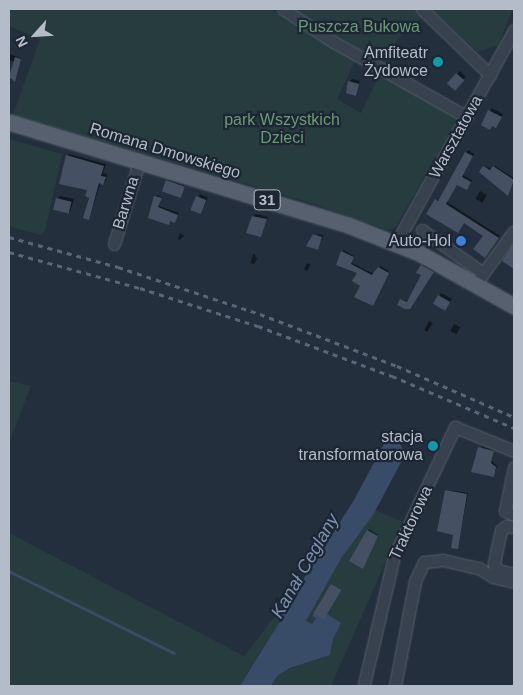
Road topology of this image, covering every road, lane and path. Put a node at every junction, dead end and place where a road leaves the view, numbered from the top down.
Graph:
1 (283, 9) edge
2 (422, 9) edge
3 (514, 30) edge
4 (490, 75) junction
5 (466, 117) junction
6 (9, 122) edge
7 (139, 162) junction
8 (422, 230) dead end
9 (514, 231) edge
10 (396, 243) junction
11 (114, 244) dead end
12 (479, 279) junction
13 (514, 306) edge
14 (514, 451) edge
15 (514, 467) edge
16 (514, 516) edge
17 (514, 527) edge
18 (514, 574) edge
19 (514, 582) edge
20 (364, 684) dead end
21 (394, 686) edge

1 - 5 street
2 - 4 street
3 - 4 street, Warsztatowa
4 - 5 street, Warsztatowa
5 - 10 street, Warsztatowa
6 - 7 main road, Romana Dmowskiego / 31
7 - 10 main road, Romana Dmowskiego / 31
7 - 11 street, Barwna
8 - 12 street
9 - 12 street
10 - 12 main road, Romana Dmowskiego / 31
12 - 13 main road, Romana Dmowskiego / 31
14 - 20 street, Traktorowa
15 - 16 street
17 - 18 street
19 - 21 street

